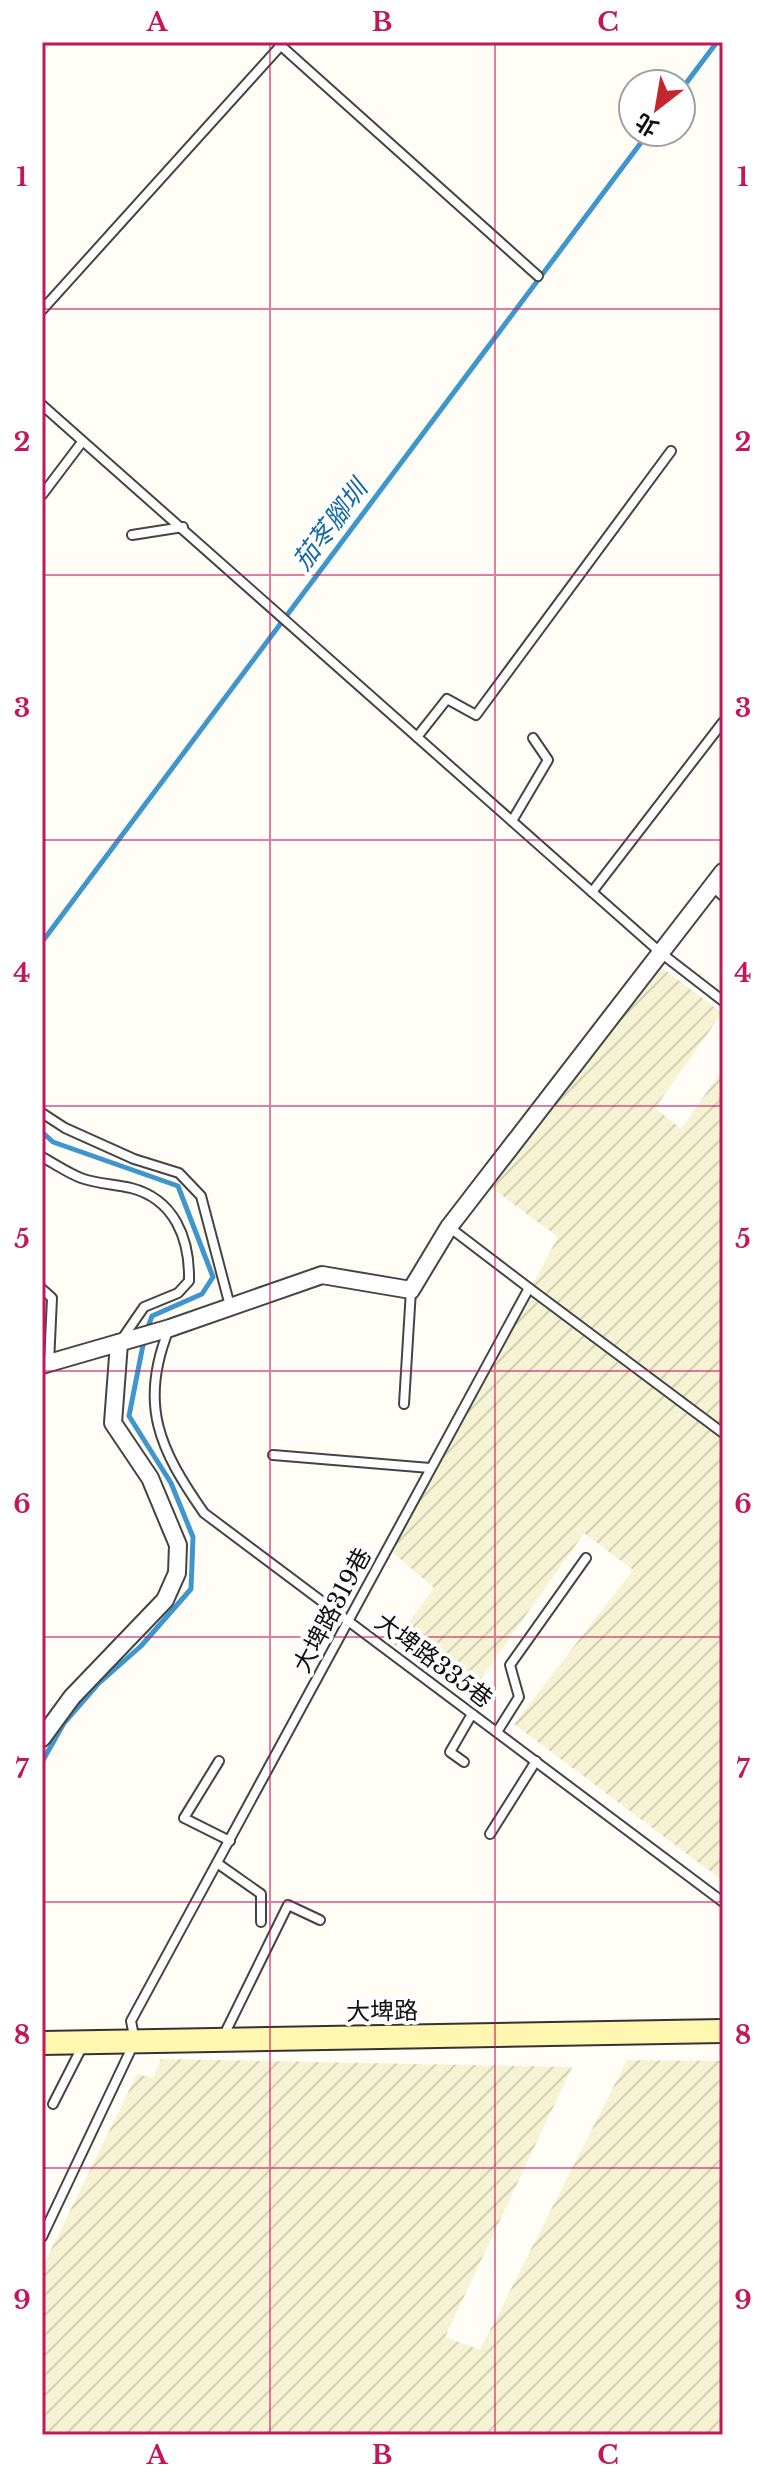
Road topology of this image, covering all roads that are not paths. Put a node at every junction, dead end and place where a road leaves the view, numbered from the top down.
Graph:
1 (281, 43) edge
2 (538, 276) dead end
3 (42, 310) edge
4 (42, 405) edge
5 (82, 442) junction
6 (671, 451) dead end
7 (42, 495) edge
8 (183, 527) junction
9 (132, 535) dead end
10 (723, 722) edge
11 (417, 737) junction
12 (533, 738) dead end
13 (512, 821) junction
14 (723, 872) edge
15 (718, 891) edge
16 (592, 892) junction
17 (661, 953) junction
18 (723, 1001) edge
19 (42, 1113) edge
20 (42, 1157) edge
21 (449, 1227) junction
22 (529, 1288) junction
23 (42, 1289) edge
24 (411, 1290) junction
25 (230, 1306) junction
26 (170, 1328) junction
27 (119, 1343) junction
28 (45, 1364) edge
29 (404, 1404) dead end
30 (723, 1433) edge
31 (273, 1455) dead end
32 (430, 1468) junction
33 (586, 1558) dead end
34 (349, 1622) junction
35 (472, 1714) junction
36 (497, 1732) junction
37 (42, 1738) edge
38 (219, 1761) dead end
39 (536, 1761) junction
40 (464, 1762) dead end
41 (490, 1834) dead end
42 (230, 1841) junction
43 (217, 1863) junction
44 (723, 1902) edge
45 (320, 1920) dead end
46 (261, 1922) dead end
47 (723, 2031) edge
48 (222, 2040) junction
49 (135, 2041) junction
50 (85, 2042) junction
51 (42, 2043) edge
52 (53, 2104) dead end
53 (42, 2237) edge

1 - 2 lane
1 - 3 lane
4 - 5 lane
5 - 7 lane
5 - 8 lane
6 - 11 lane
8 - 9 lane
8 - 11 lane
10 - 16 lane
11 - 13 lane
12 - 13 lane
13 - 16 lane
14 - 15 street
15 - 17 street
16 - 17 lane
17 - 18 lane
17 - 21 street
19 - 25 lane
20 - 27 lane
21 - 22 lane
21 - 24 street
22 - 30 lane
22 - 32 lane, 大埤路319巷
23 - 28 lane
24 - 25 street
24 - 29 lane
25 - 26 street
26 - 27 street
26 - 34 lane, 大埤路335巷
27 - 28 street
27 - 37 street
31 - 32 lane
32 - 34 lane, 大埤路319巷
33 - 36 lane
34 - 35 lane, 大埤路335巷
34 - 42 lane, 大埤路319巷
35 - 36 lane, 大埤路335巷
35 - 40 lane
36 - 39 lane, 大埤路335巷
38 - 42 lane
39 - 41 lane
39 - 44 lane, 大埤路335巷
42 - 43 lane, 大埤路319巷
43 - 46 lane
43 - 49 lane, 大埤路319巷
45 - 48 lane
47 - 48 main road, 大埤路
48 - 49 main road, 大埤路
49 - 50 main road, 大埤路
49 - 53 lane, 大埤路319巷
50 - 51 main road, 大埤路
50 - 52 lane

